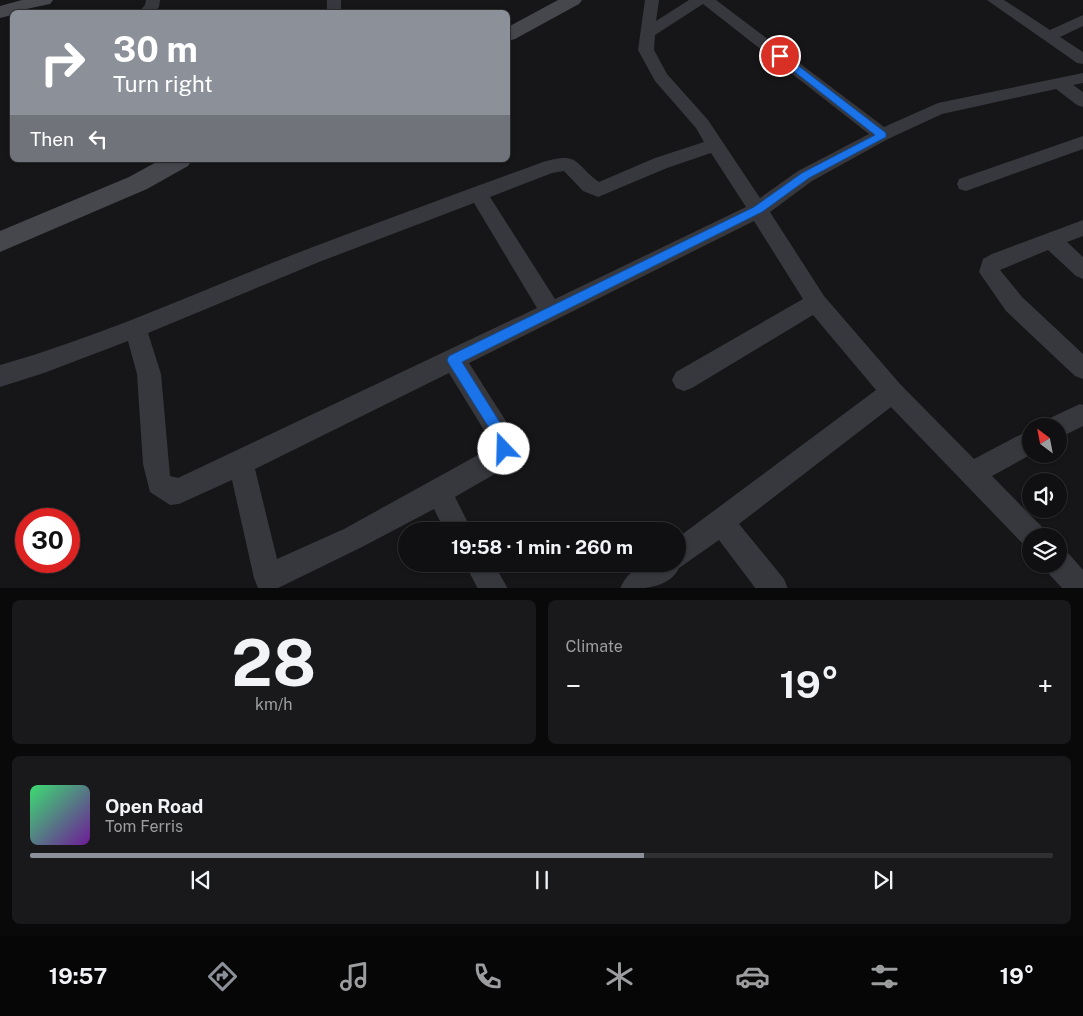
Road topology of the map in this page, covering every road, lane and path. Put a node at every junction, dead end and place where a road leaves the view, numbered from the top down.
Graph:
1 (43, 0) edge
2 (572, 0) edge
3 (652, 0) edge
4 (699, 0) edge
5 (707, 0) edge
6 (994, 0) edge
7 (0, 12) edge
8 (1083, 20) edge
9 (649, 32) junction
10 (510, 34) edge
11 (1049, 36) junction
12 (1083, 59) edge
13 (1083, 78) edge
14 (1059, 84) junction
15 (1083, 101) edge
16 (882, 135) junction
17 (1083, 142) edge
18 (715, 145) junction
19 (176, 162) edge
20 (966, 184) dead end
21 (478, 194) junction
22 (758, 210) junction
23 (1083, 228) edge
24 (1051, 240) junction
25 (0, 242) edge
26 (1083, 270) edge
27 (816, 302) junction
28 (551, 312) junction
29 (136, 328) junction
30 (454, 360) junction
31 (1083, 369) edge
32 (0, 376) edge
33 (684, 380) dead end
34 (892, 392) junction
35 (1080, 415) dead end
36 (1068, 421) edge
37 (1022, 446) edge
38 (241, 463) junction
39 (973, 473) junction
40 (439, 492) junction
41 (454, 522) edge
42 (721, 522) junction
43 (1025, 528) edge
44 (686, 548) edge
45 (484, 572) edge
46 (656, 572) edge
47 (1067, 572) edge
48 (269, 583) edge
49 (494, 588) edge
50 (634, 588) edge
51 (774, 588) edge
52 (1082, 588) edge

1 - 7 street
2 - 10 street
3 - 9 street
4 - 9 street
5 - 16 street
6 - 11 street
8 - 11 street
9 - 18 street
11 - 12 street
13 - 14 street
14 - 15 street
14 - 16 street
16 - 22 street
17 - 20 street
18 - 21 street
18 - 22 street
19 - 25 street
21 - 28 street
21 - 29 street
22 - 27 street
22 - 28 street
23 - 24 street
24 - 26 street
24 - 31 street
27 - 33 street
27 - 34 street
28 - 30 street
29 - 32 street
29 - 38 street
30 - 38 street
30 - 40 street
34 - 39 street
34 - 42 street
35 - 36 street
37 - 39 street
38 - 48 street
39 - 43 street
40 - 41 street
40 - 48 street
42 - 44 street
42 - 51 street
45 - 49 street
46 - 50 street
47 - 52 street

